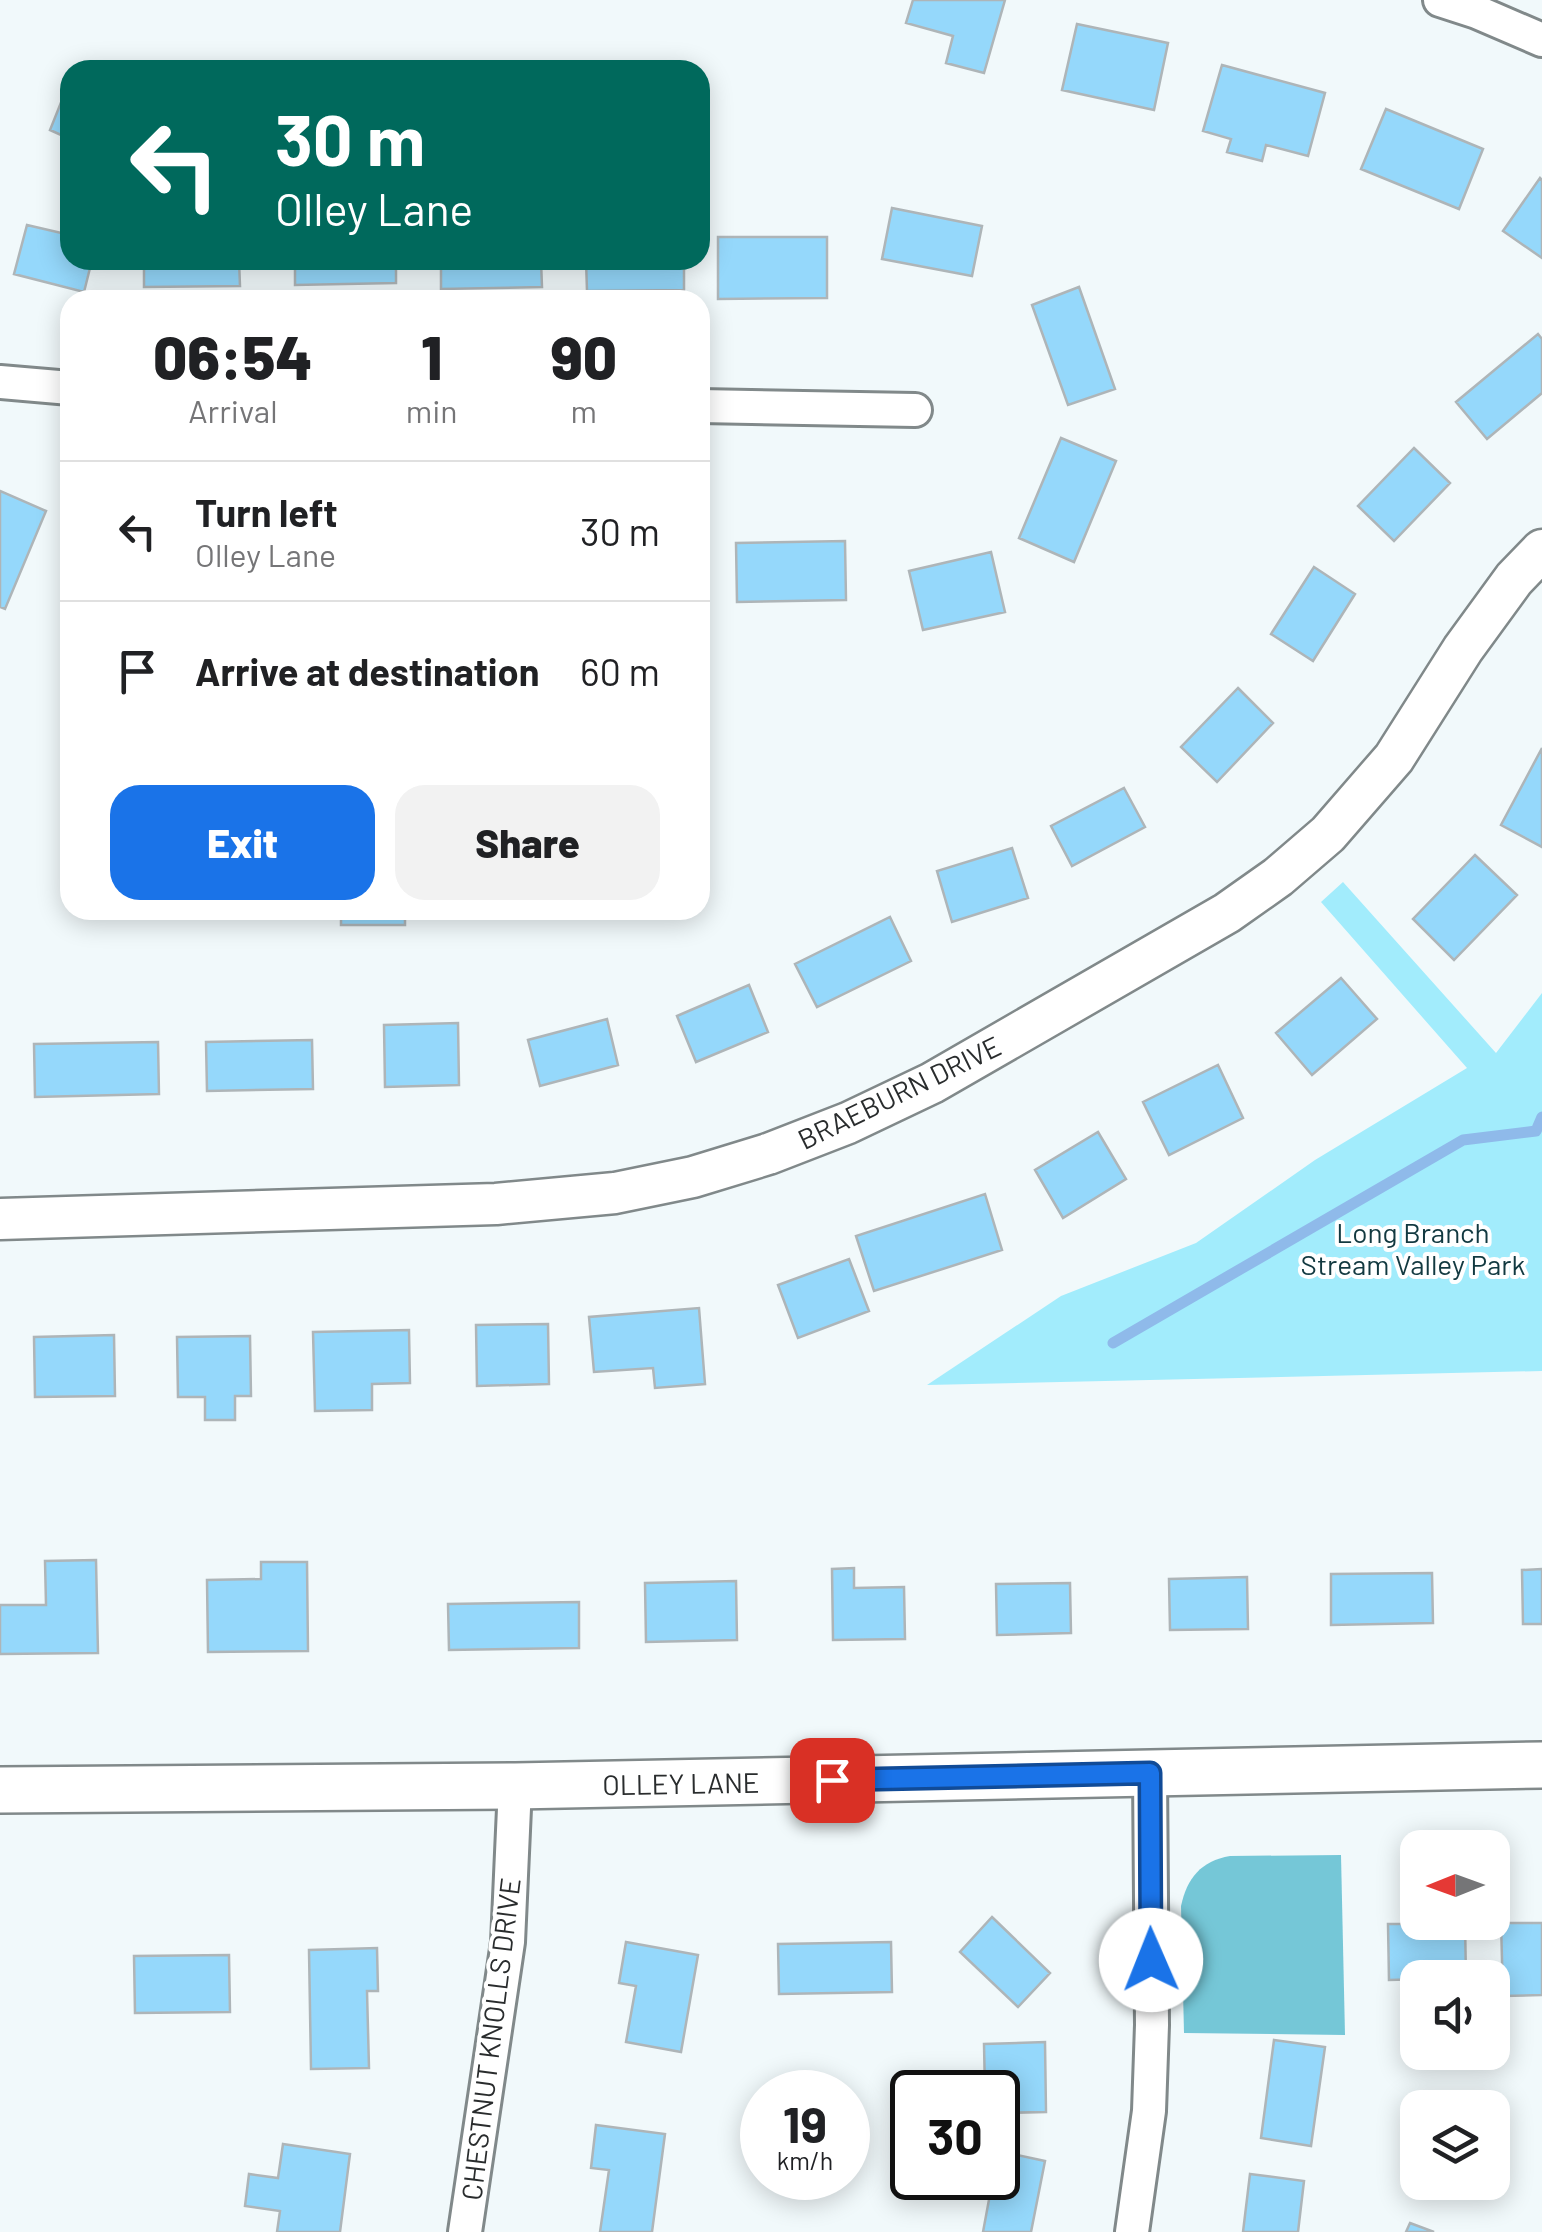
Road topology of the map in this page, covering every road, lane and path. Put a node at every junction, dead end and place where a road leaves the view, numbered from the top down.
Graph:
1 (1440, 0) edge
2 (1542, 40) edge
3 (0, 382) edge
4 (60, 387) edge
5 (710, 406) edge
6 (915, 410) dead end
7 (1542, 550) edge
8 (0, 1218) edge
9 (1542, 1765) edge
10 (1150, 1773) junction
11 (515, 1786) junction
12 (0, 1790) edge
13 (465, 2232) edge
14 (1132, 2232) edge

1 - 2 street
3 - 4 street
5 - 6 street
7 - 8 street, BRAEBURN DRIVE
9 - 10 main road, OLLEY LANE
10 - 11 main road, OLLEY LANE
10 - 14 street
11 - 12 main road, OLLEY LANE
11 - 13 street, CHESTNUT KNOLLS DRIVE

